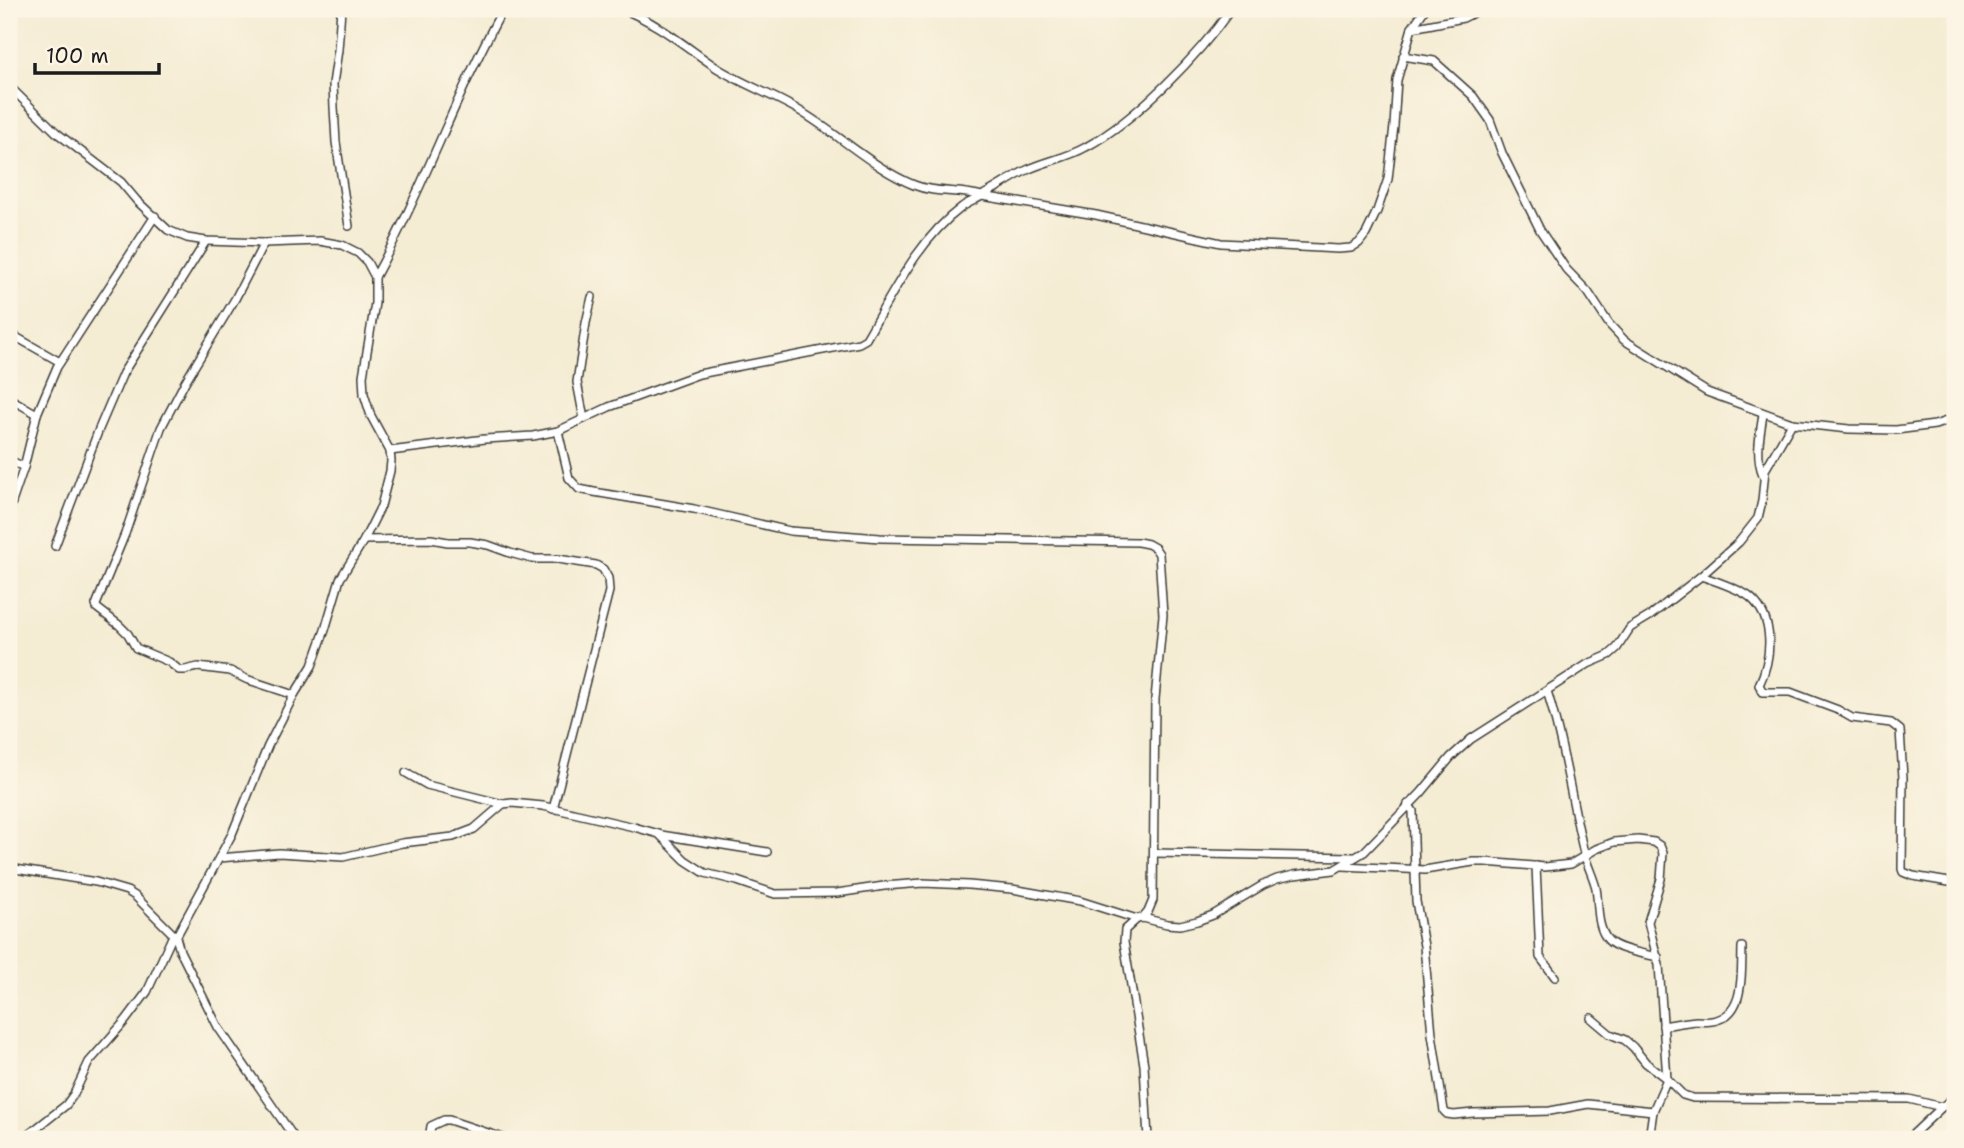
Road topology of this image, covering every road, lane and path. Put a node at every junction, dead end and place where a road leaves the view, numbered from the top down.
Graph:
1 (341, 9) edge
2 (503, 9) edge
3 (622, 9) edge
4 (1231, 9) edge
5 (1425, 9) edge
6 (1481, 9) edge
7 (1412, 28) junction
8 (1403, 56) junction
9 (9, 86) edge
10 (982, 197) junction
11 (155, 216) junction
12 (349, 226) dead end
13 (206, 241) junction
14 (264, 243) junction
15 (374, 277) junction
16 (592, 297) dead end
17 (9, 333) edge
18 (60, 362) junction
19 (9, 398) edge
20 (37, 414) junction
21 (1763, 414) junction
22 (1955, 418) edge
23 (584, 419) junction
24 (1791, 423) junction
25 (558, 430) junction
26 (390, 451) junction
27 (9, 460) edge
28 (24, 467) junction
29 (1764, 476) junction
30 (9, 511) edge
31 (364, 540) junction
32 (55, 546) dead end
33 (1701, 576) junction
34 (1547, 691) junction
35 (294, 695) junction
36 (406, 773) dead end
37 (503, 804) junction
38 (1408, 804) junction
39 (553, 809) junction
40 (659, 834) junction
41 (767, 852) dead end
42 (1155, 853) junction
43 (1585, 855) junction
44 (1354, 857) junction
45 (219, 858) junction
46 (1343, 866) junction
47 (1536, 866) junction
48 (9, 867) edge
49 (1415, 869) junction
50 (1955, 883) edge
51 (1140, 918) junction
52 (175, 936) junction
53 (1742, 947) dead end
54 (1658, 957) junction
55 (1555, 977) dead end
56 (1591, 1018) dead end
57 (1663, 1026) junction
58 (1667, 1079) junction
59 (1955, 1097) edge
60 (1942, 1107) junction
61 (1653, 1111) junction
62 (23, 1139) edge
63 (295, 1139) edge
64 (429, 1139) edge
65 (506, 1139) edge
66 (1148, 1139) edge
67 (1649, 1139) edge
68 (1908, 1139) edge

1 - 12 street
2 - 15 street
3 - 10 street
4 - 10 street
5 - 7 street
6 - 7 street
7 - 8 street
8 - 10 street
8 - 21 street
9 - 11 street
10 - 23 street
11 - 13 street
11 - 18 street
13 - 14 street
13 - 32 street
14 - 15 street
14 - 35 street
15 - 26 street
16 - 23 street
17 - 18 street
18 - 20 street
19 - 20 street
20 - 28 street
21 - 24 street
21 - 29 street
22 - 24 street
23 - 25 street
24 - 29 street
25 - 26 street
25 - 42 street
26 - 31 street
27 - 28 street
28 - 30 street
29 - 33 street
31 - 35 street
31 - 39 street
33 - 34 street
33 - 50 street
34 - 38 street
34 - 43 street
35 - 45 street
36 - 37 street
37 - 39 street
37 - 45 street
38 - 44 street
38 - 49 street
39 - 40 street
40 - 41 street
40 - 51 street
42 - 44 street
42 - 51 street
43 - 47 street
43 - 54 street
43 - 54 street
44 - 46 street
45 - 52 street
46 - 49 street
46 - 51 street
47 - 49 street
47 - 55 street
48 - 52 street
49 - 61 street
51 - 66 street
52 - 62 street
52 - 63 street
53 - 57 street
54 - 57 street
56 - 58 street
57 - 58 street
58 - 60 street
58 - 61 street
59 - 60 street
60 - 68 street
61 - 67 street
64 - 65 street

